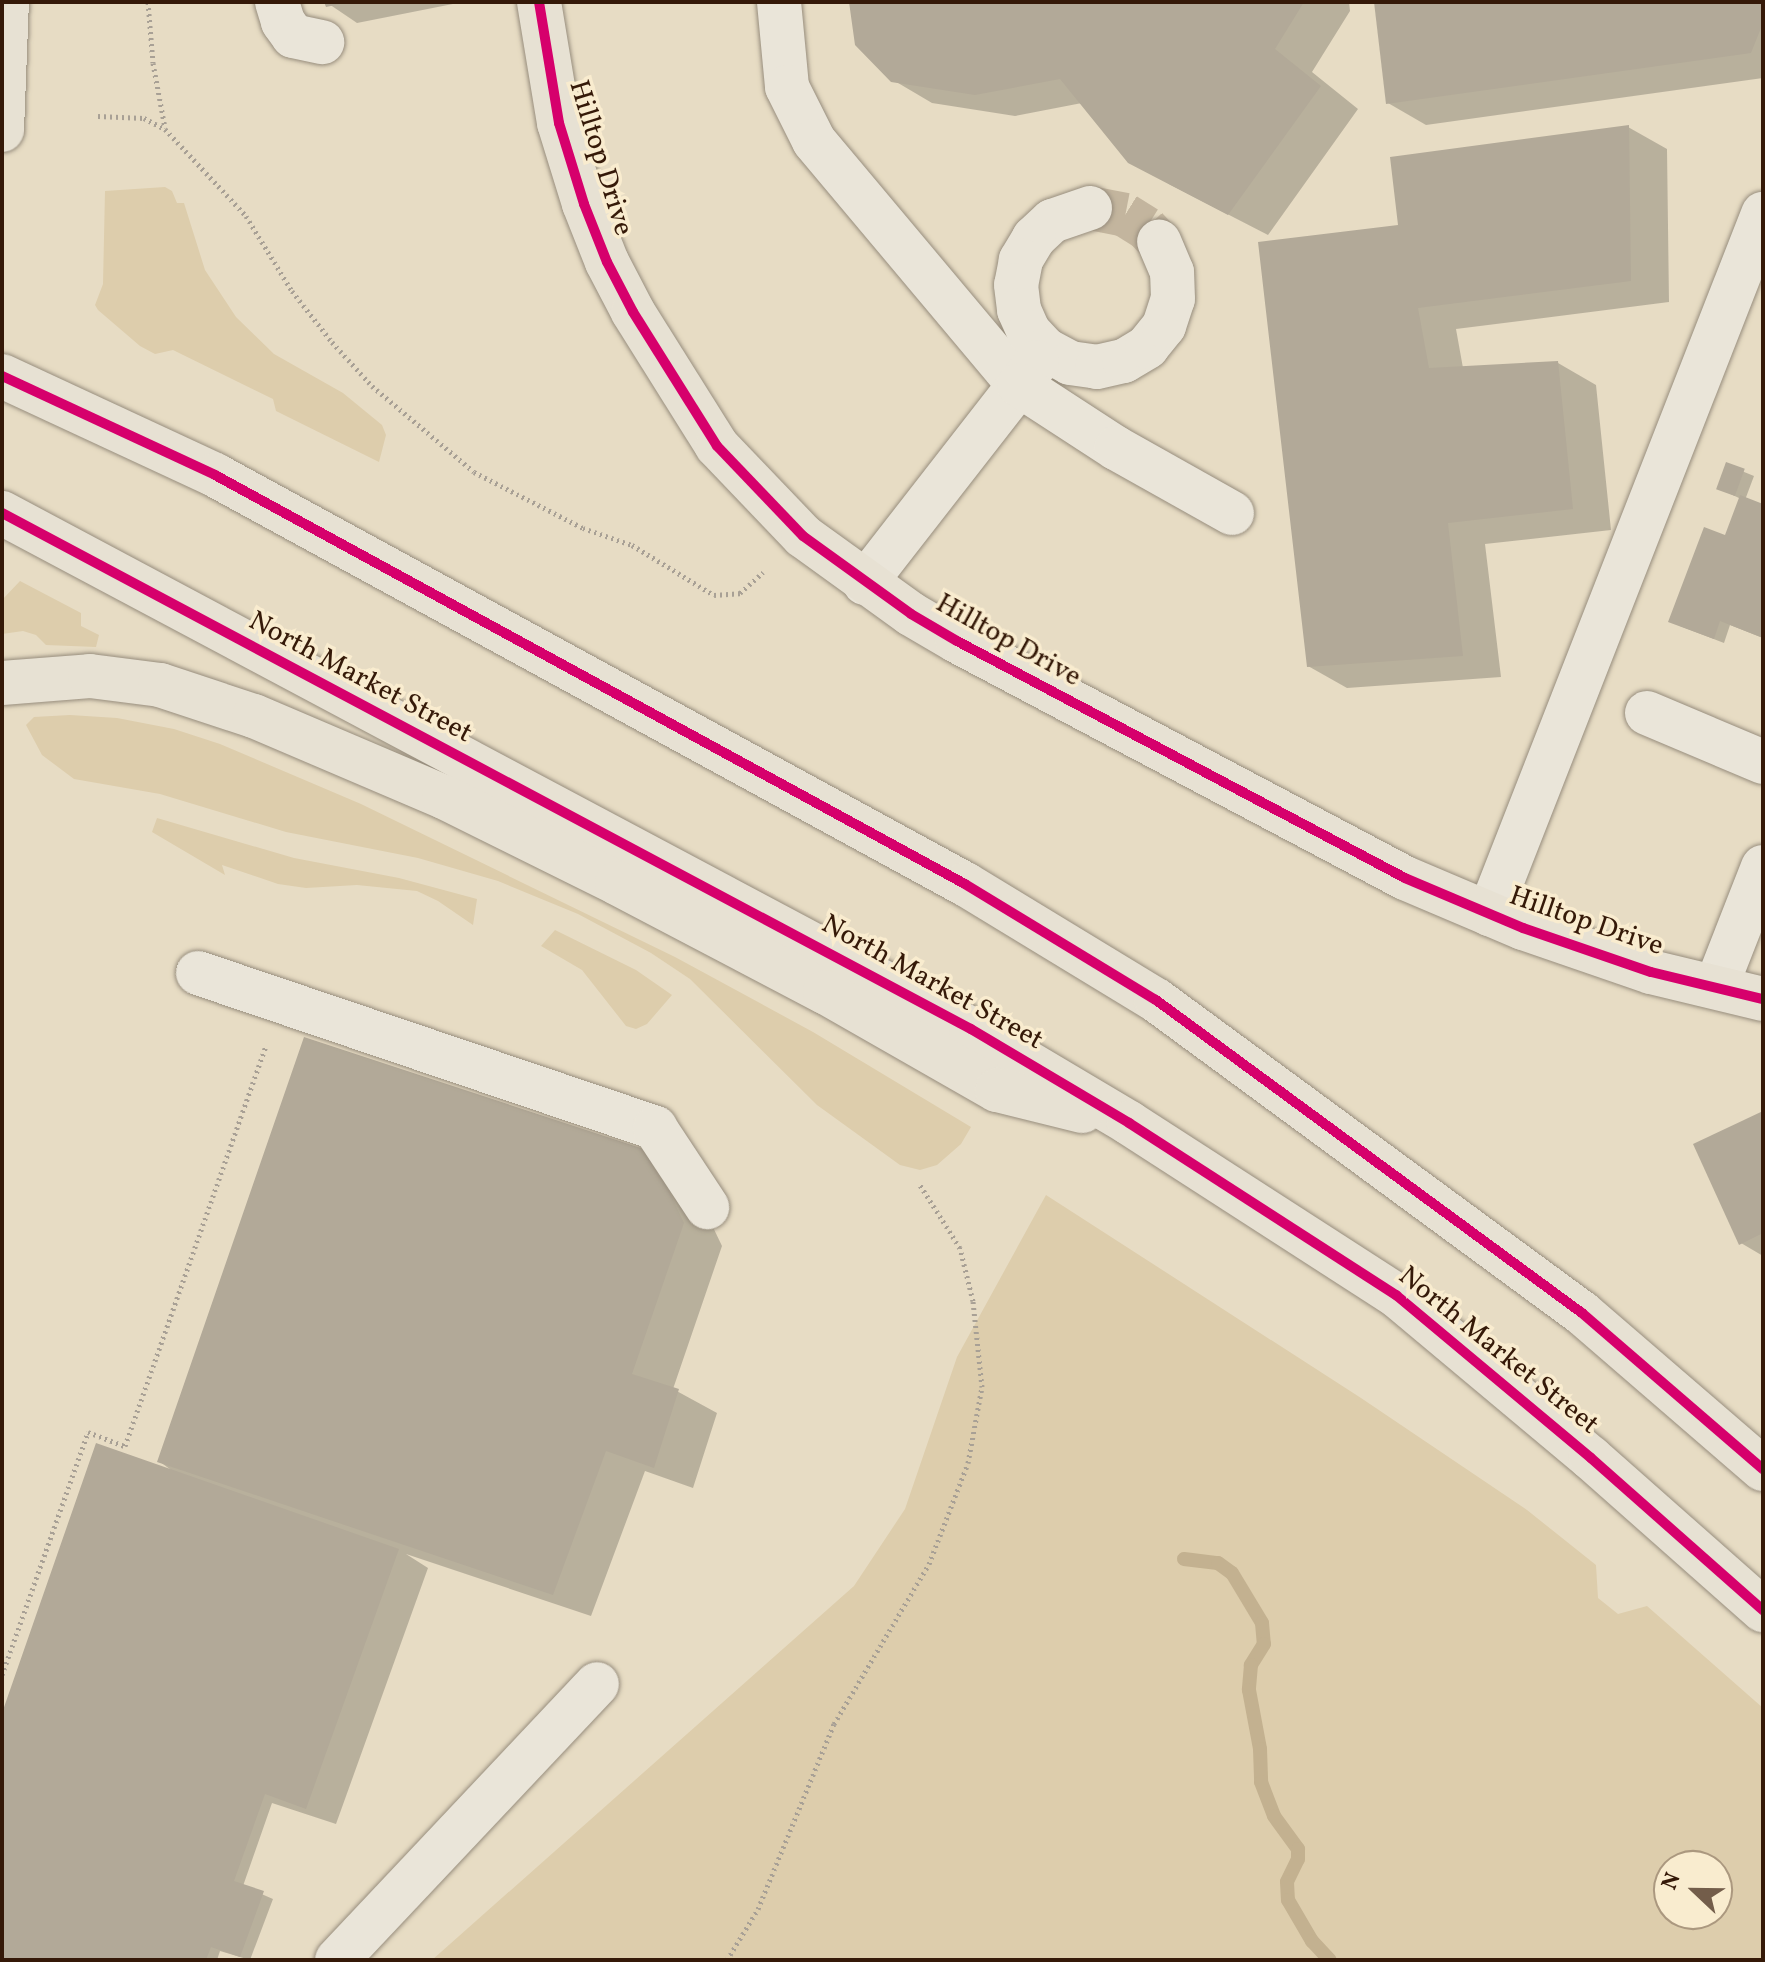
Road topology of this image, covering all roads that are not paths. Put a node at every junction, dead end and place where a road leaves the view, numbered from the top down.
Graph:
1 (7, 2) edge
2 (277, 2) edge
3 (306, 2) edge
4 (539, 2) edge
5 (779, 2) edge
6 (2, 130) edge
7 (1090, 208) tunnel mouth
8 (1763, 214) edge
9 (1159, 242) tunnel mouth
10 (1046, 350) junction
11 (2, 376) edge
12 (1019, 385) junction
13 (2, 513) edge
14 (1232, 513) dead end
15 (865, 583) junction
16 (2, 683) edge
17 (1647, 713) dead end
18 (1763, 762) edge
19 (1763, 867) edge
20 (1489, 914) junction
21 (198, 973) dead end
22 (1716, 987) junction
23 (1763, 999) edge
24 (1129, 1123) junction
25 (707, 1207) dead end
26 (1763, 1469) edge
27 (1763, 1610) edge
28 (597, 1684) dead end
29 (337, 1960) edge

1 - 6 main road
2 - 3 lane
4 - 15 main road, Hilltop Drive
5 - 12 lane
7 - 10 lane
8 - 20 lane
9 - 10 lane
10 - 12 lane
11 - 26 main road
12 - 14 lane
12 - 15 lane
13 - 24 main road, North Market Street
15 - 20 main road, Hilltop Drive
16 - 24 main road
17 - 18 lane
19 - 22 lane
20 - 22 main road, Hilltop Drive
21 - 25 lane
22 - 23 main road, Hilltop Drive
24 - 27 main road, North Market Street
28 - 29 lane

